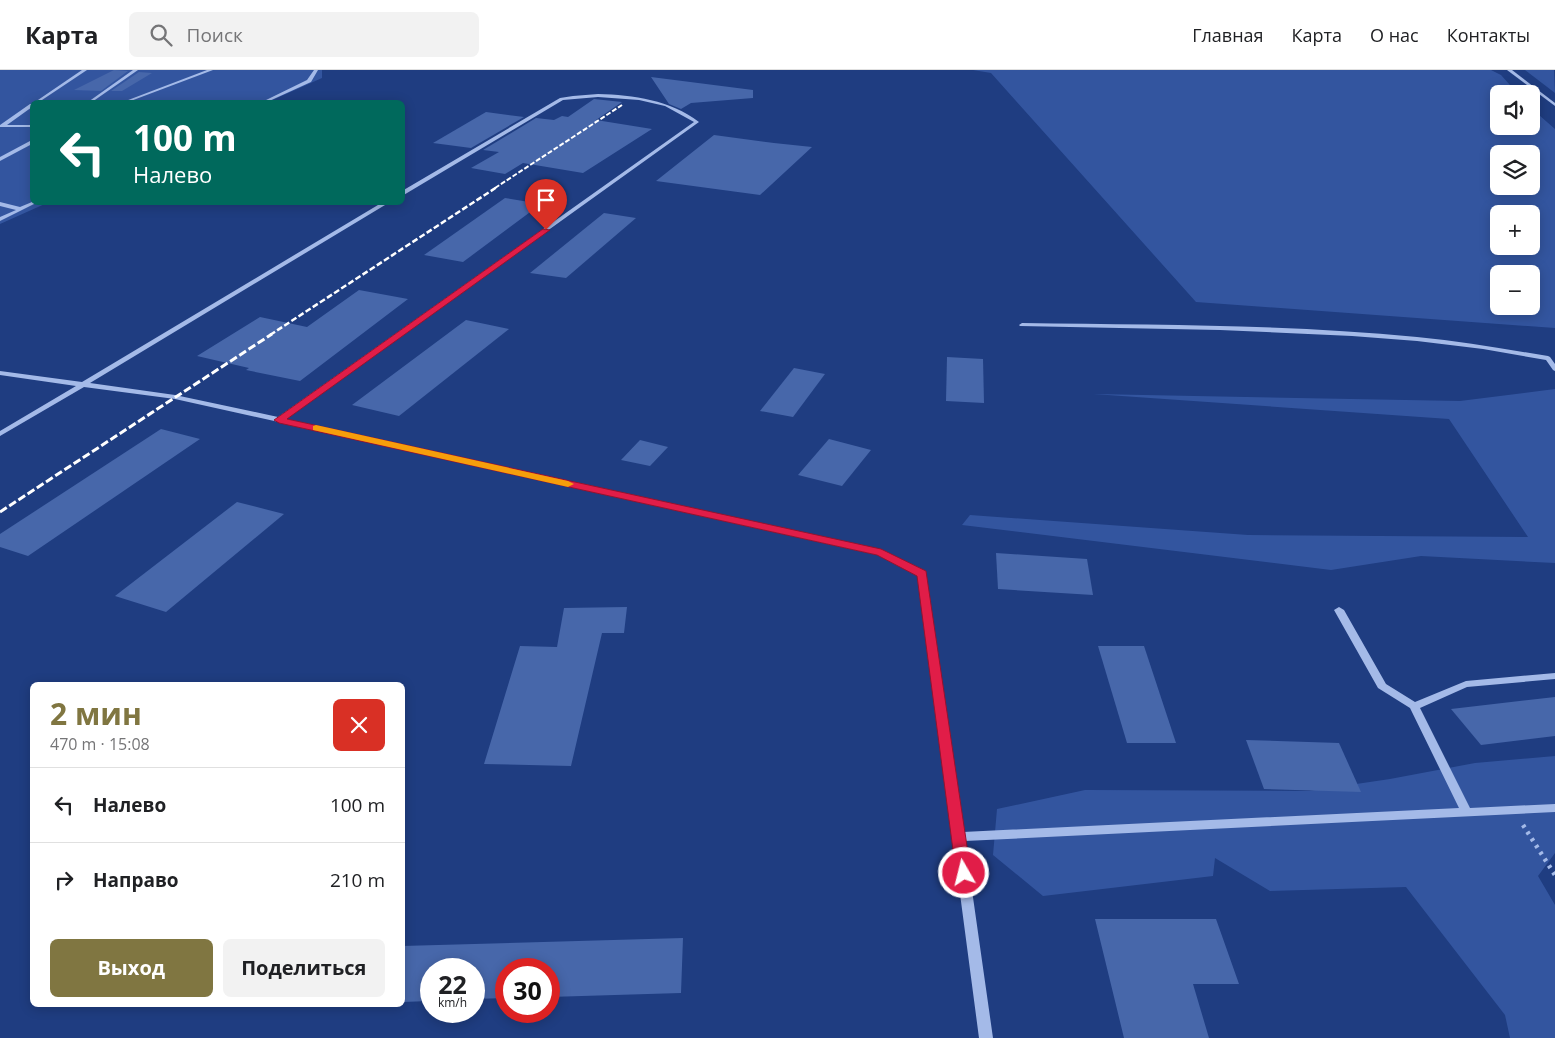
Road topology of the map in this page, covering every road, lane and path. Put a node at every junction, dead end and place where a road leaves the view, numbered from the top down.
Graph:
1 (85, 70) edge
2 (136, 70) edge
3 (211, 70) edge
4 (316, 70) edge
5 (1509, 70) edge
6 (40, 100) edge
7 (93, 100) edge
8 (130, 100) edge
9 (268, 100) edge
10 (1555, 105) edge
11 (30, 106) edge
12 (1, 125) edge
13 (30, 126) edge
14 (30, 143) edge
15 (0, 159) edge
16 (405, 192) edge
17 (0, 204) edge
18 (30, 205) edge
19 (383, 205) edge
20 (20, 209) junction
21 (0, 218) edge
22 (1022, 324) dead end
23 (1552, 358) edge
24 (1555, 369) edge
25 (0, 373) edge
26 (85, 385) junction
27 (279, 420) junction
28 (0, 434) edge
29 (1339, 610) dead end
30 (1555, 676) edge
31 (1414, 706) junction
32 (1555, 808) edge
33 (1513, 810) junction
34 (1466, 812) junction
35 (958, 837) junction
36 (1555, 875) edge
37 (986, 1038) edge

1 - 6 street
2 - 7 street
3 - 8 street
4 - 9 street
5 - 10 street
11 - 12 street
12 - 13 street
14 - 15 street
16 - 27 street
17 - 20 street
18 - 20 street
19 - 26 street
20 - 21 street
22 - 23 street
23 - 24 street
25 - 26 street
26 - 27 street
26 - 28 street
27 - 35 street
29 - 31 street
30 - 31 street
31 - 34 street
32 - 33 street
33 - 34 street
33 - 36 path
34 - 35 street
35 - 37 street

